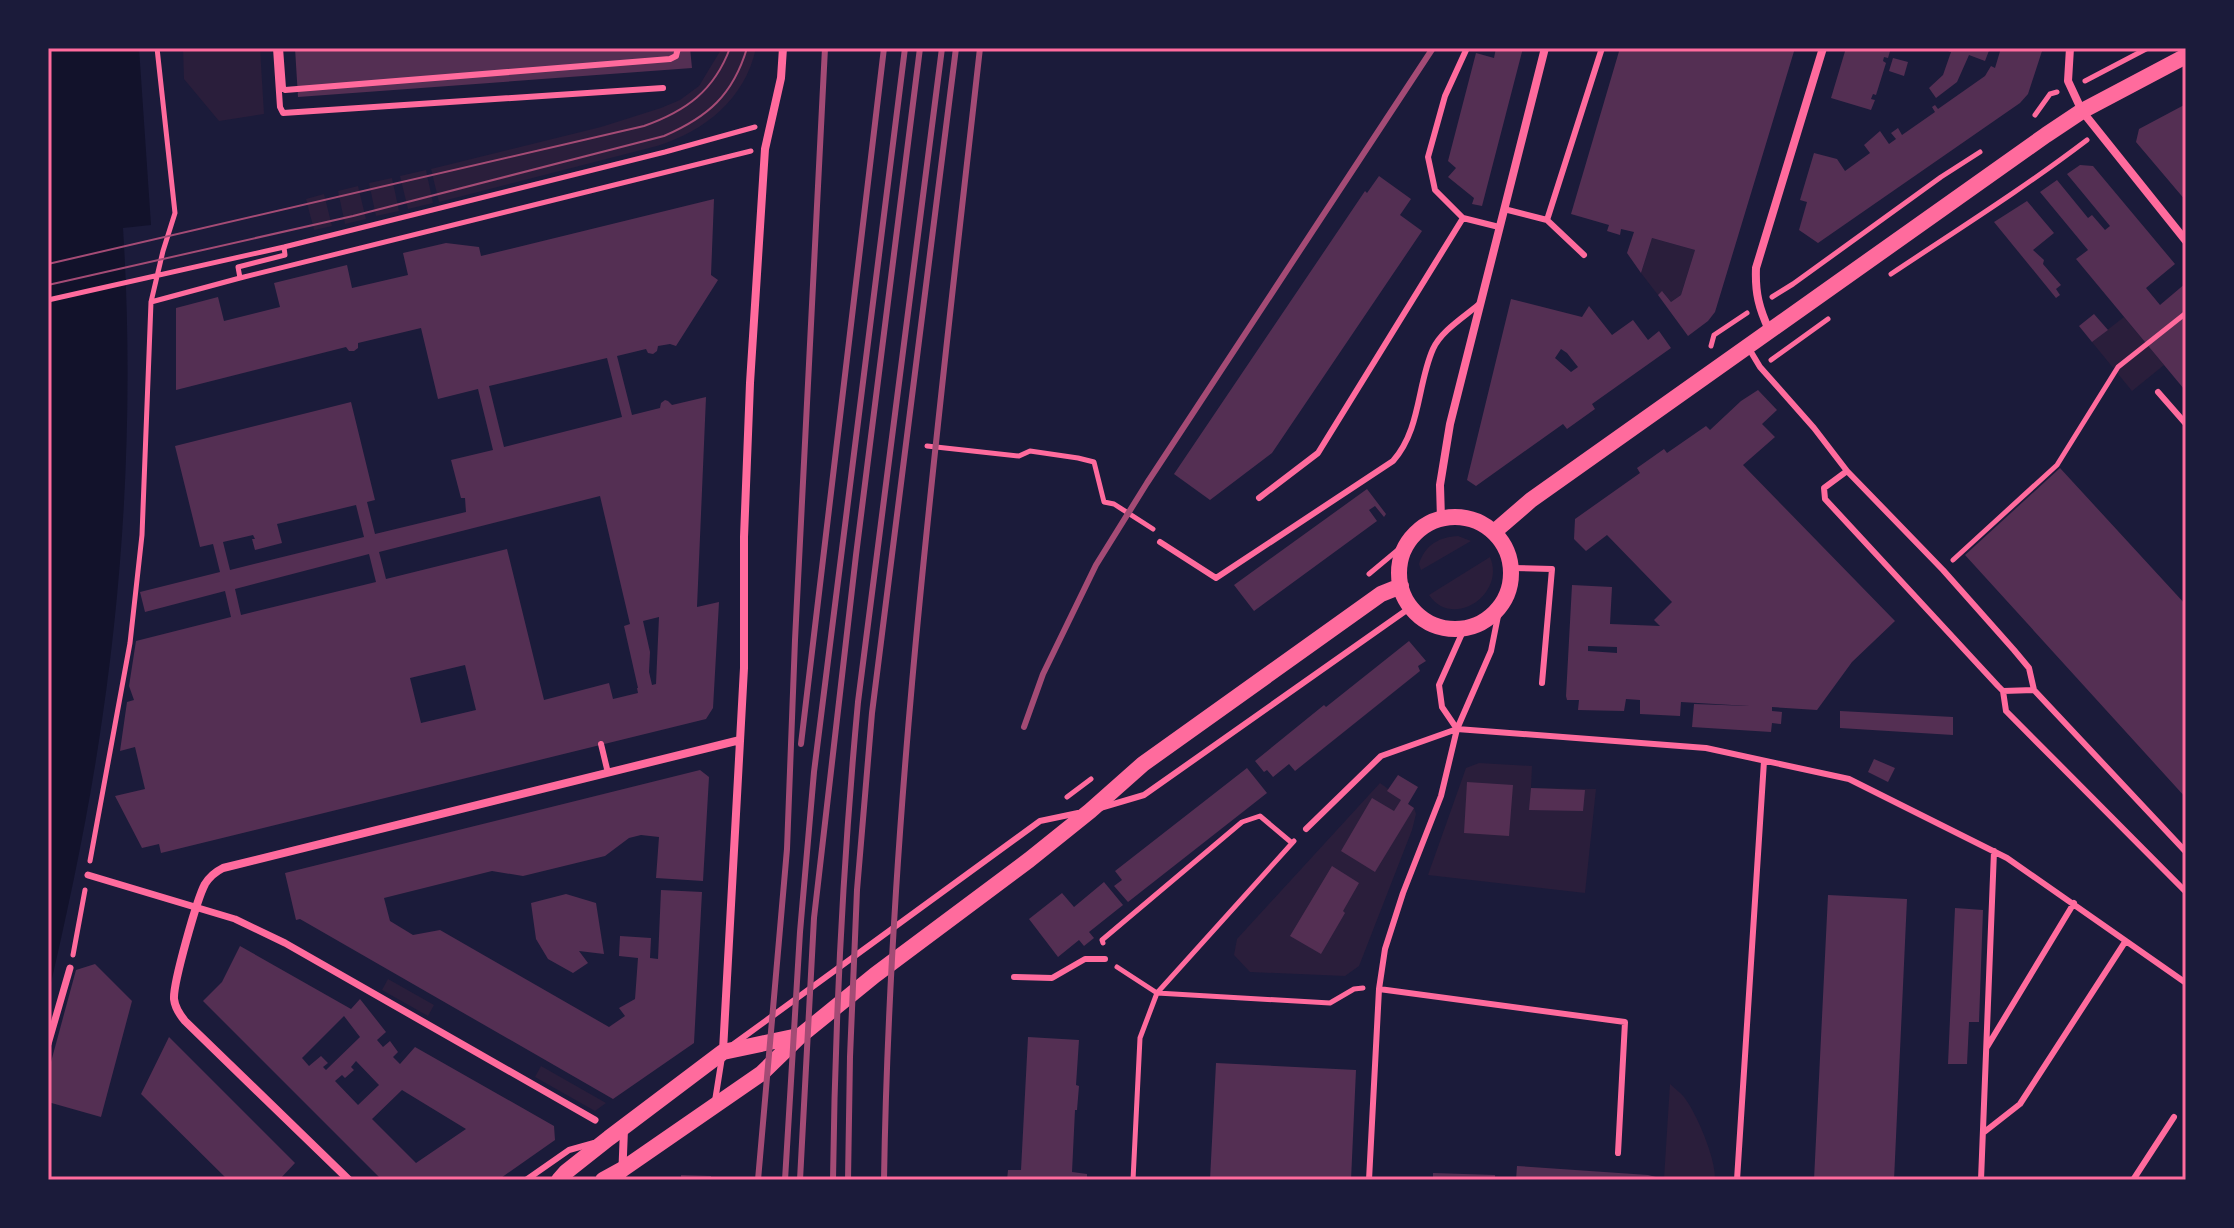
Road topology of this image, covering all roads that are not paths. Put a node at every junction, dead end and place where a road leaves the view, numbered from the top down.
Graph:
1 (278, 48) edge
2 (678, 48) edge
3 (783, 48) edge
4 (1467, 48) edge
5 (1545, 48) edge
6 (1602, 48) edge
7 (1823, 48) edge
8 (2070, 48) edge
9 (2186, 56) edge
10 (663, 88) dead end
11 (2082, 111) junction
12 (1504, 209) junction
13 (1463, 218) junction
14 (1547, 220) junction
15 (1499, 227) junction
16 (2186, 241) edge
17 (1584, 255) dead end
18 (1478, 305) junction
19 (1769, 331) junction
20 (1748, 347) junction
21 (2158, 392) dead end
22 (2186, 424) edge
23 (1847, 471) junction
24 (1259, 498) dead end
25 (1441, 519) junction
26 (1494, 532) junction
27 (1160, 542) road end
28 (1511, 568) junction
29 (1401, 586) junction
30 (1500, 606) junction
31 (1411, 607) junction
32 (1464, 629) junction
33 (1542, 683) dead end
34 (2034, 690) junction
35 (2003, 691) junction
36 (1457, 729) junction
37 (740, 740) junction
38 (601, 744) dead end
39 (1764, 761) junction
40 (608, 773) junction
41 (1090, 811) junction
42 (1306, 829) road end
43 (1994, 851) junction
44 (2186, 852) edge
45 (88, 875) road end
46 (2186, 892) edge
47 (2074, 903) junction
48 (197, 908) junction
49 (2125, 942) junction
50 (1105, 959) road end
51 (70, 968) road end
52 (1014, 977) dead end
53 (2186, 983) edge
54 (1379, 989) junction
55 (800, 1036) junction
56 (48, 1044) edge
57 (1986, 1049) junction
58 (723, 1052) junction
59 (714, 1107) junction
60 (2174, 1117) dead end
61 (595, 1120) dead end
62 (624, 1127) junction
63 (1983, 1133) junction
64 (609, 1138) junction
65 (1618, 1153) dead end
66 (622, 1175) edge
67 (349, 1180) edge
68 (526, 1180) edge
69 (559, 1180) edge
70 (603, 1180) edge
71 (1369, 1180) edge
72 (1737, 1180) edge
73 (1981, 1180) edge
74 (2133, 1180) edge

1 - 2 lane
1 - 10 lane
3 - 37 street
4 - 13 lane
5 - 12 street
6 - 14 lane
7 - 19 street
8 - 11 street
9 - 11 main road
11 - 16 street
11 - 19 main road
12 - 14 lane
12 - 15 street
13 - 15 lane
13 - 24 lane
14 - 17 lane
15 - 18 street
18 - 25 street
18 - 27 lane
19 - 20 main road
20 - 23 lane
20 - 26 main road
21 - 22 lane
23 - 34 lane
23 - 35 lane
25 - 26 main road
25 - 29 main road
26 - 28 main road
28 - 30 main road
28 - 33 lane
29 - 31 main road
29 - 41 main road
30 - 32 main road
30 - 36 lane
31 - 32 main road
31 - 41 lane
32 - 36 lane
34 - 35 lane
34 - 44 lane
35 - 46 lane
36 - 39 lane
36 - 42 lane
36 - 54 lane
37 - 40 street
37 - 58 street
38 - 40 lane
39 - 43 lane
39 - 72 lane
40 - 48 street
41 - 55 main road
41 - 58 lane
43 - 47 lane
43 - 57 lane
45 - 48 street
47 - 49 lane
47 - 57 lane
48 - 61 street
48 - 67 street
49 - 53 lane
49 - 63 lane
50 - 52 lane
51 - 56 street
54 - 65 lane
54 - 71 lane
55 - 58 main road
55 - 59 main road
57 - 63 lane
58 - 59 lane
58 - 62 main road
59 - 66 main road
60 - 74 lane
62 - 64 main road
62 - 66 street
63 - 73 lane
64 - 68 lane
64 - 69 main road
66 - 70 main road

